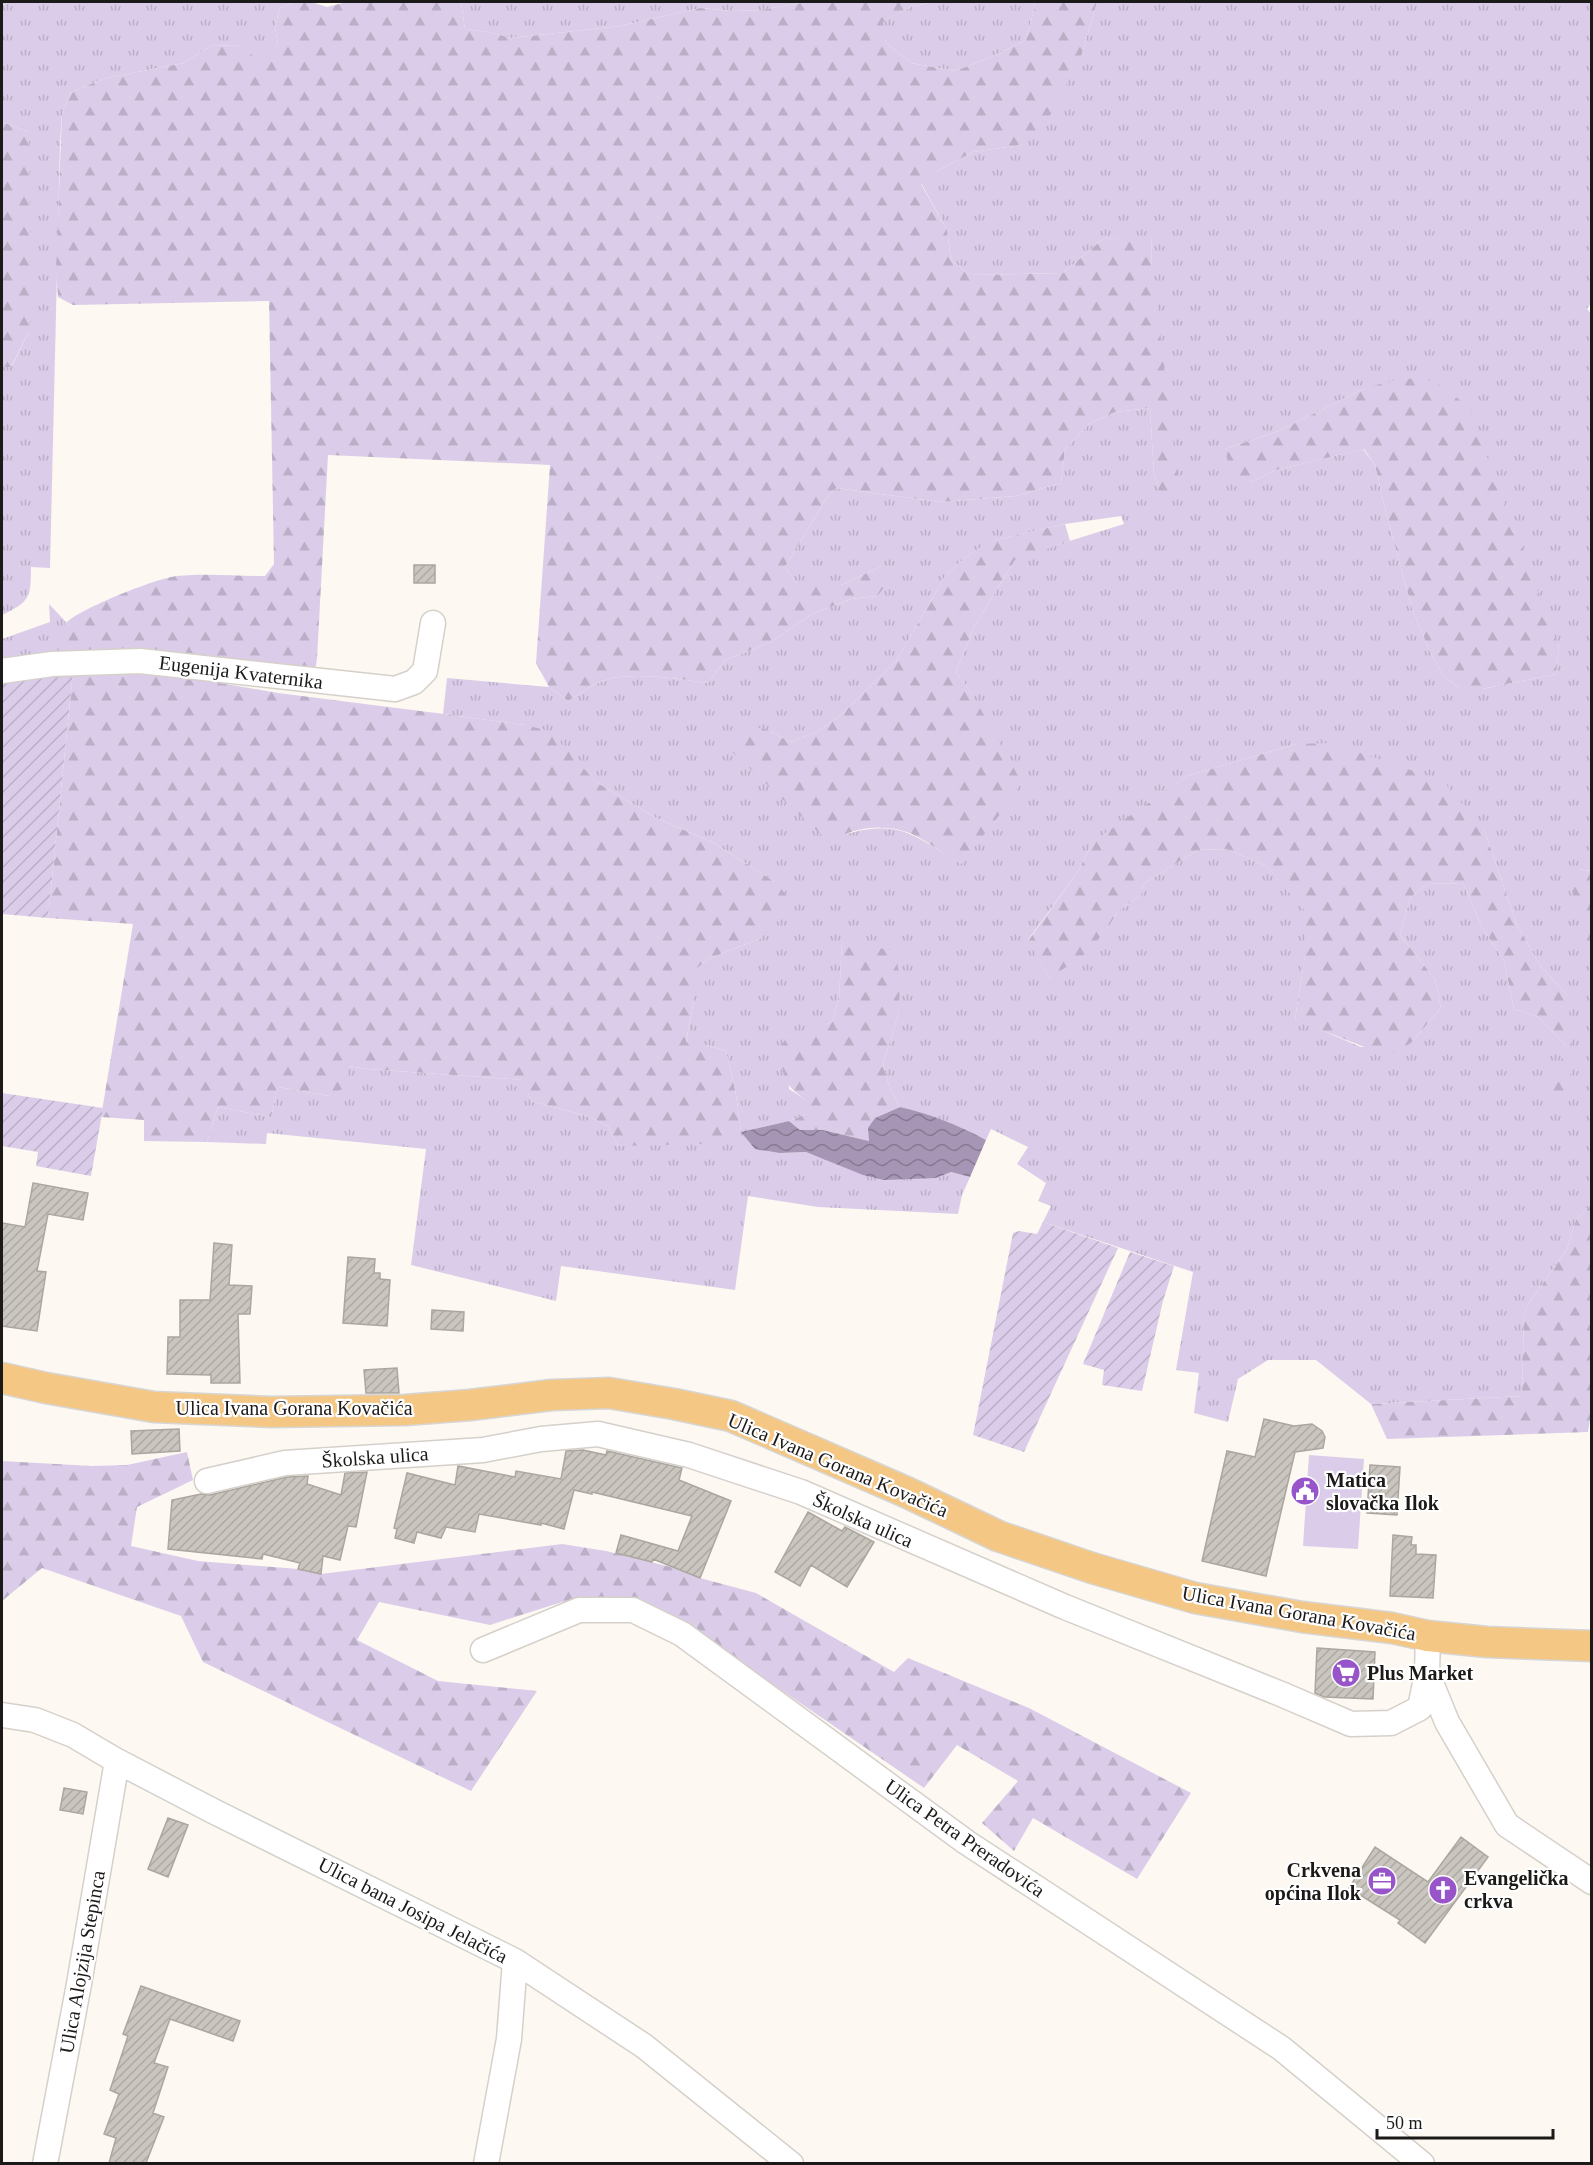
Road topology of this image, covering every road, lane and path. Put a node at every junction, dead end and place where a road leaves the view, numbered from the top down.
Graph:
1 (434, 623) dead end
2 (2, 671) edge
3 (2, 1378) edge
4 (207, 1481) dead end
5 (1428, 1636) junction
6 (1592, 1646) edge
7 (483, 1650) dead end
8 (1427, 1673) junction
9 (2, 1715) edge
10 (117, 1761) junction
11 (1592, 1882) edge
12 (515, 1961) junction
13 (45, 2163) edge
14 (486, 2163) edge
15 (791, 2163) edge
16 (1422, 2163) edge

1 - 2 street, Eugenija Kvaternika
3 - 5 main road, Ulica Ivana Gorana Kovačića
4 - 8 street, Školska ulica
5 - 6 main road, Ulica Ivana Gorana Kovačića
5 - 8 street, Školska ulica
7 - 16 street, Ulica Petra Preradovića
8 - 11 street
9 - 10 street, Ulica bana Josipa Jelačića
10 - 12 street, Ulica bana Josipa Jelačića
10 - 13 street, Ulica Alojzija Stepinca
12 - 14 street
12 - 15 street, Ulica bana Josipa Jelačića

